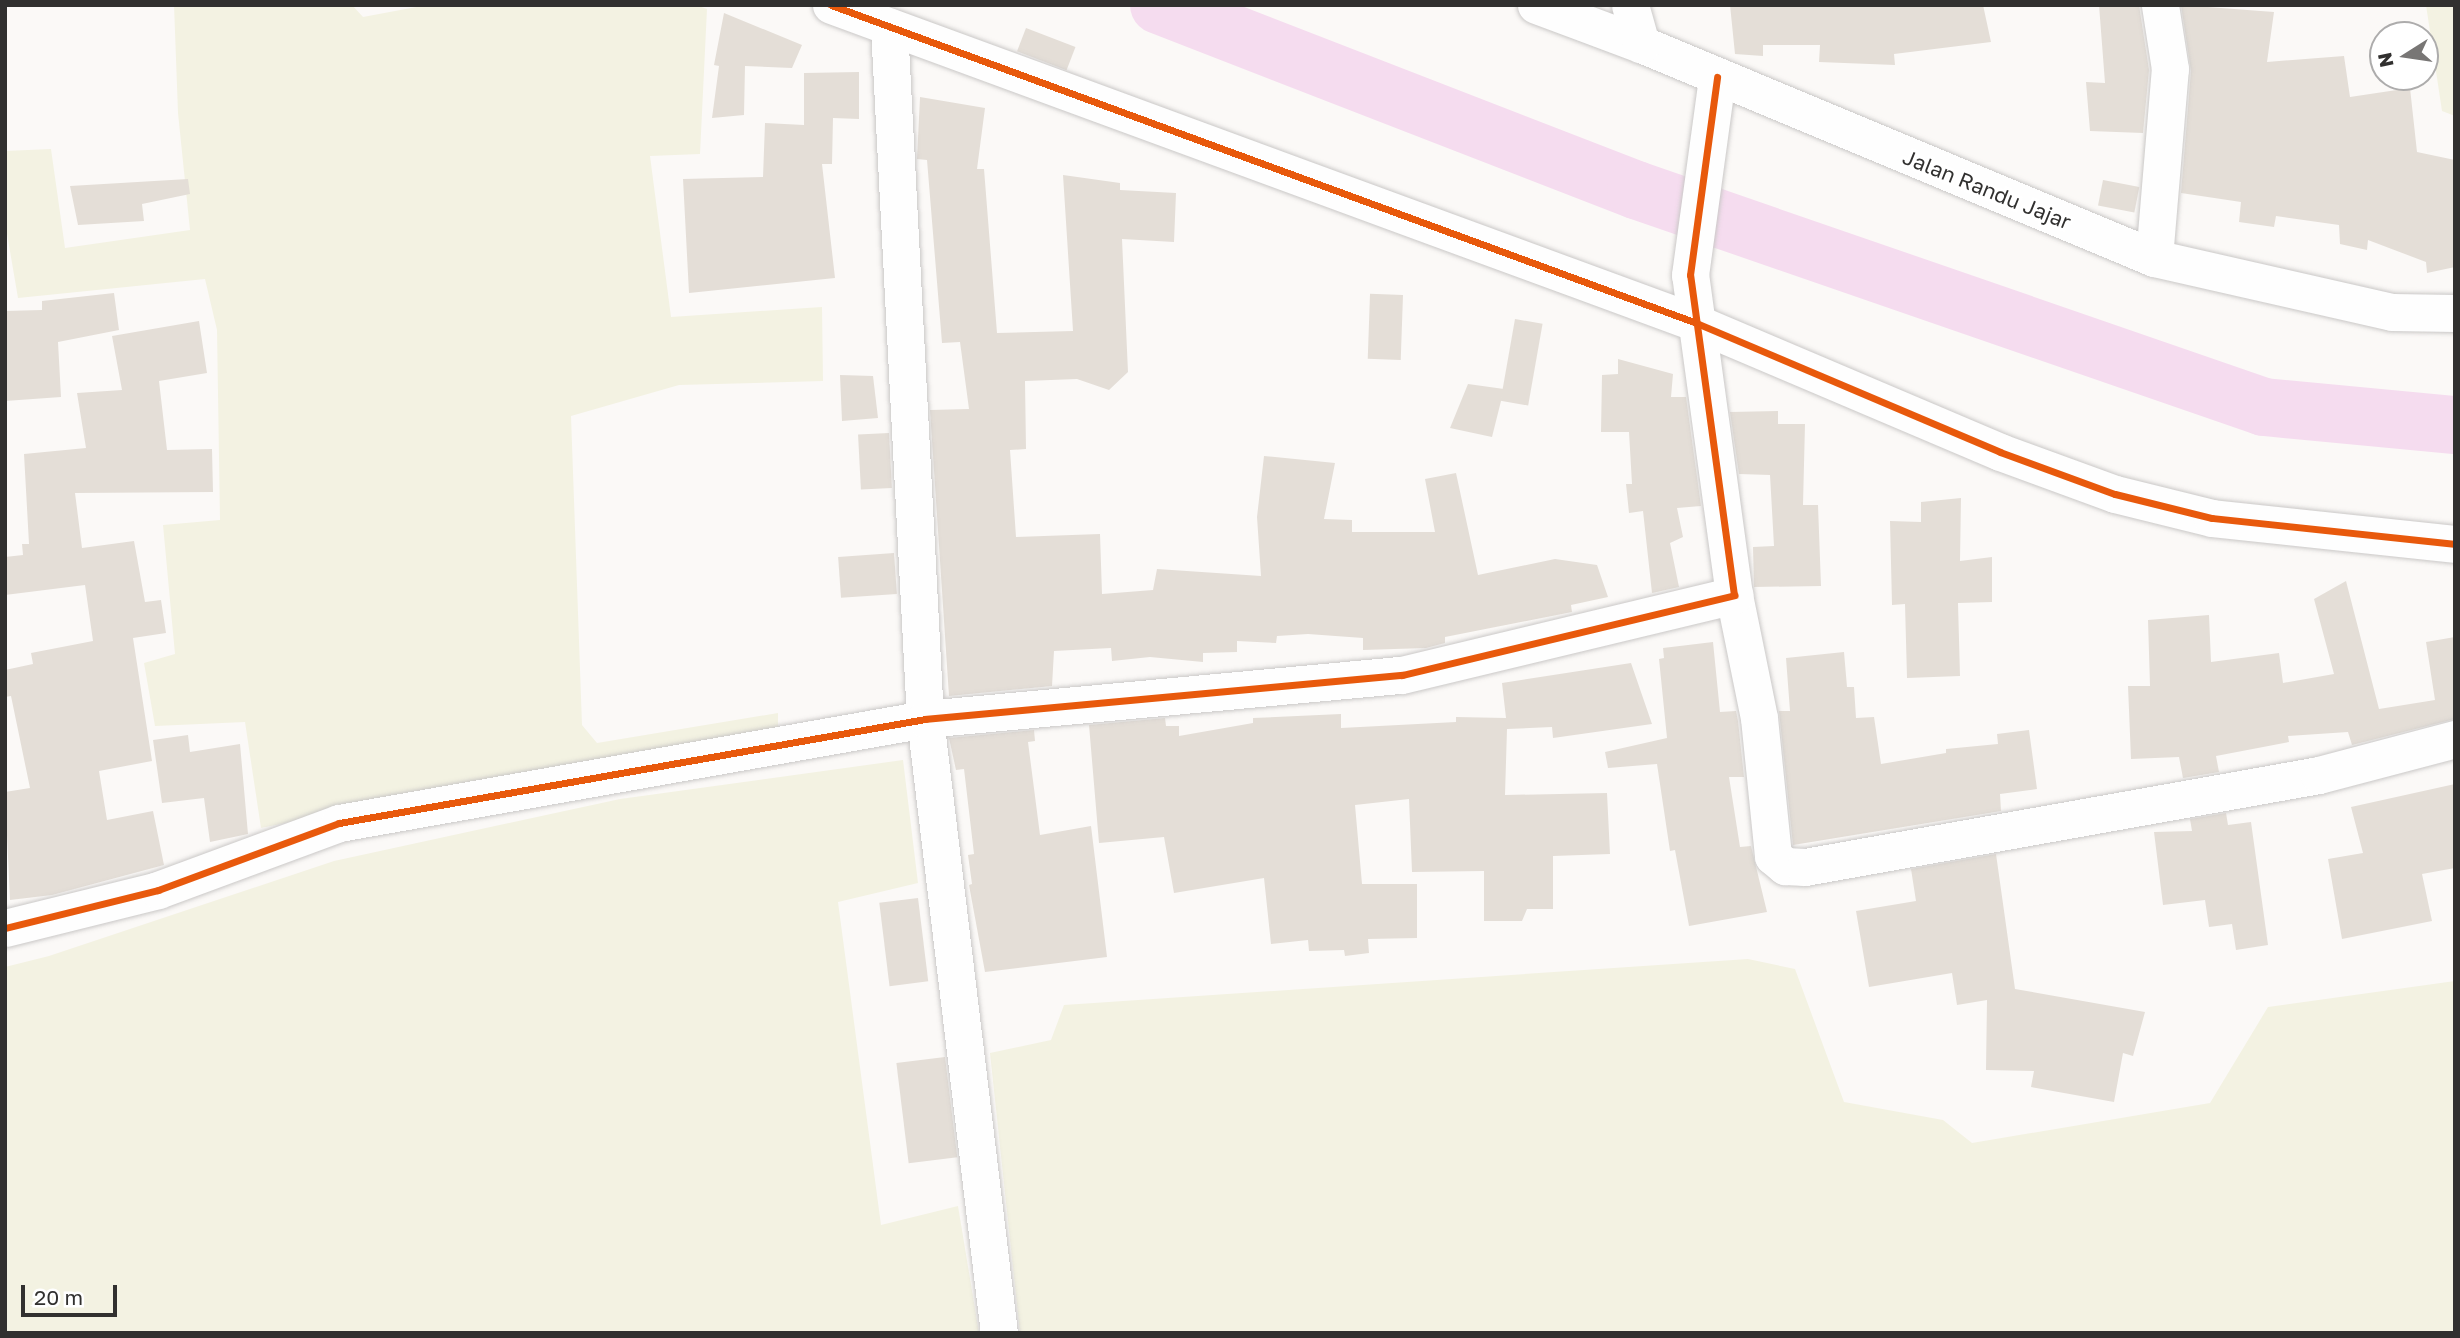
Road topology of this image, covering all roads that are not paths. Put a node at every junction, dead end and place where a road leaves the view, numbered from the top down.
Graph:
1 (831, 5) edge
2 (1536, 5) edge
3 (1630, 5) edge
4 (2160, 5) edge
5 (889, 27) junction
6 (1641, 44) junction
7 (1717, 77) junction
8 (2154, 258) junction
9 (2455, 313) edge
10 (1694, 322) junction
11 (2455, 544) edge
12 (1734, 594) junction
13 (925, 719) junction
14 (2455, 738) edge
15 (5, 928) edge
16 (999, 1333) edge

1 - 5 street
2 - 6 street, Jalan Randu Jajar
3 - 6 street
4 - 8 street
5 - 10 street
5 - 13 street
6 - 7 street, Jalan Randu Jajar
7 - 8 street, Jalan Randu Jajar
7 - 10 street
8 - 9 street, Jalan Randu Jajar
10 - 11 street
10 - 12 street
12 - 13 street
12 - 14 street
13 - 15 street
13 - 16 street

